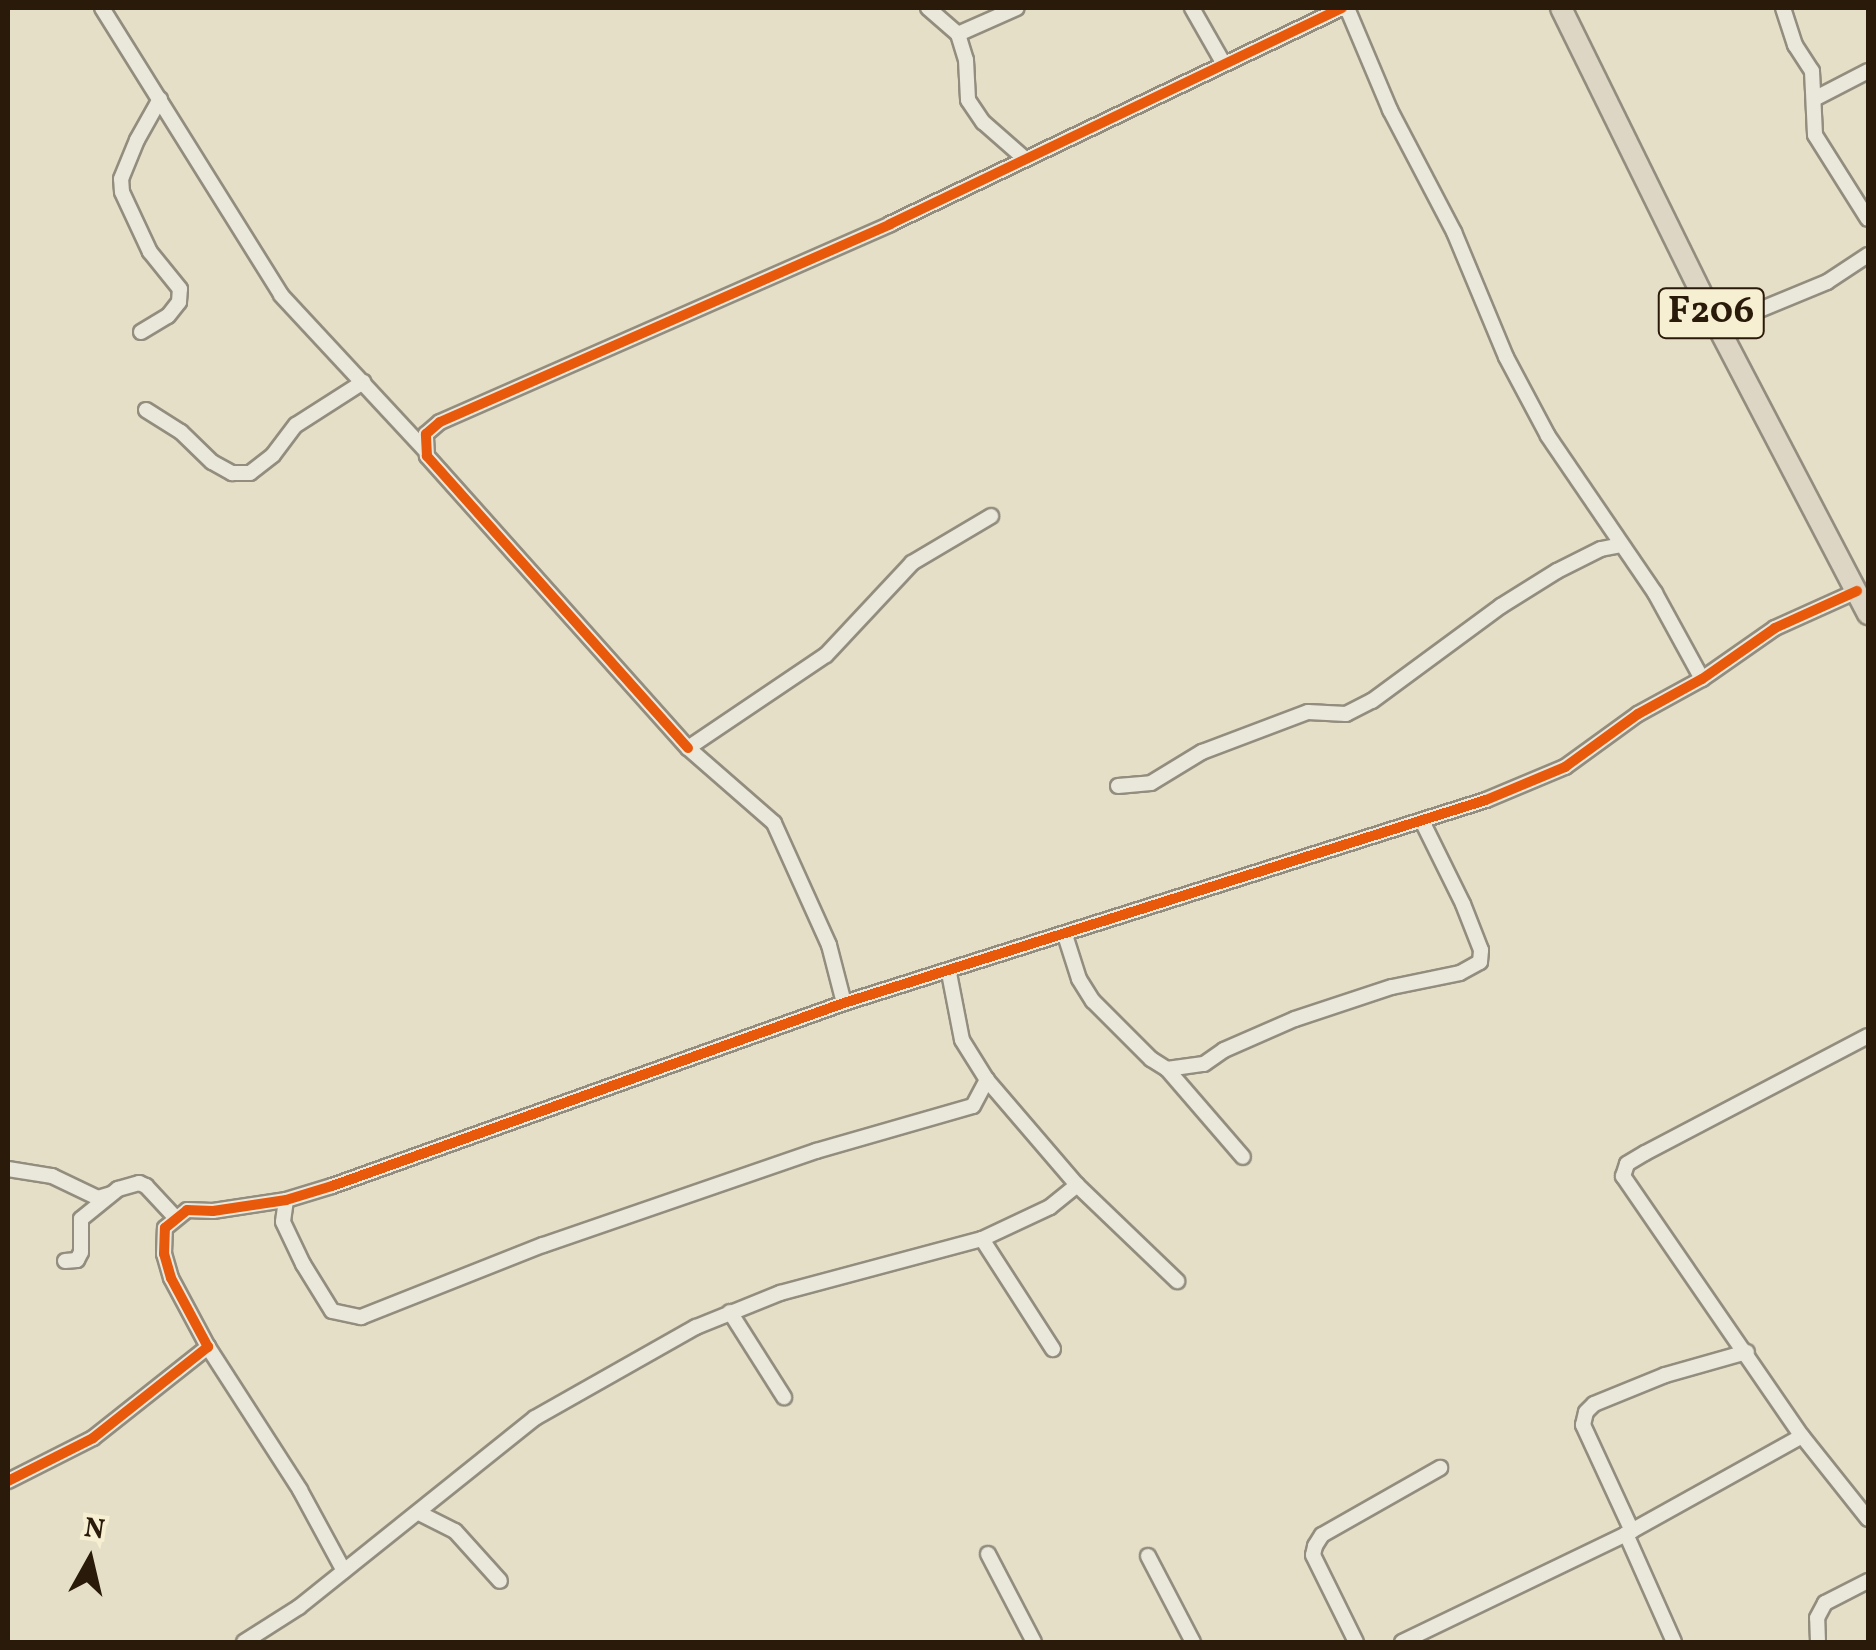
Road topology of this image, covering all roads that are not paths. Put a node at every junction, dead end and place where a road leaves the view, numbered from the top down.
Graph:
1 (102, 8) edge
2 (928, 8) edge
3 (1018, 8) edge
4 (1192, 8) edge
5 (1560, 8) edge
6 (1783, 8) edge
7 (1338, 9) edge
8 (958, 34) junction
9 (1224, 64) junction
10 (1868, 71) edge
11 (1814, 99) junction
12 (160, 100) junction
13 (1023, 157) junction
14 (1868, 219) edge
15 (1868, 256) edge
16 (1718, 327) junction
17 (142, 332) dead end
18 (363, 382) junction
19 (146, 410) dead end
20 (425, 450) junction
21 (992, 516) dead end
22 (1621, 545) junction
23 (1857, 591) junction
24 (1868, 614) edge
25 (1702, 680) junction
26 (688, 748) junction
27 (1118, 786) dead end
28 (1422, 821) junction
29 (1065, 935) junction
30 (949, 972) junction
31 (844, 1004) junction
32 (1868, 1036) edge
33 (1167, 1069) junction
34 (987, 1080) junction
35 (1242, 1158) dead end
36 (8, 1169) edge
37 (1077, 1186) junction
38 (111, 1194) junction
39 (286, 1200) junction
40 (174, 1216) junction
41 (982, 1239) junction
42 (65, 1261) dead end
43 (1176, 1281) dead end
44 (730, 1312) junction
45 (208, 1347) junction
46 (1053, 1350) dead end
47 (1747, 1352) junction
48 (784, 1398) dead end
49 (1802, 1436) junction
50 (1440, 1468) dead end
51 (8, 1481) edge
52 (419, 1512) junction
53 (1868, 1519) edge
54 (1629, 1533) junction
55 (988, 1554) dead end
56 (1148, 1556) dead end
57 (344, 1571) junction
58 (500, 1581) dead end
59 (1868, 1581) edge
60 (244, 1642) edge
61 (1034, 1642) edge
62 (1193, 1642) edge
63 (1356, 1642) edge
64 (1402, 1642) edge
65 (1674, 1642) edge
66 (1818, 1642) edge

1 - 12 street
2 - 8 street
3 - 8 street
4 - 9 street
5 - 16 main road, F206
6 - 11 street
7 - 9 street
7 - 22 street
8 - 13 street
9 - 13 street
10 - 11 street
11 - 14 street
12 - 17 street
12 - 18 street
13 - 20 street
15 - 16 street
16 - 23 main road, F206
18 - 19 street
18 - 20 street
20 - 26 street
21 - 26 street
22 - 25 street
22 - 27 street
23 - 24 main road, F206
23 - 25 street
25 - 28 street
26 - 31 street
28 - 29 street
28 - 33 street
29 - 30 street
29 - 33 street
30 - 31 street
30 - 34 street
31 - 39 street
32 - 47 street
33 - 35 street
34 - 37 street
34 - 39 street
36 - 38 street
37 - 41 street
37 - 43 street
38 - 40 street
38 - 42 street
39 - 40 street
40 - 45 street
41 - 44 street
41 - 46 street
44 - 48 street
44 - 52 street
45 - 51 street
45 - 57 street
47 - 49 street
47 - 54 street
49 - 53 street
49 - 54 street
50 - 63 street
52 - 57 street
52 - 58 street
54 - 64 street
54 - 65 street
55 - 61 street
56 - 62 street
57 - 60 street
59 - 66 street

